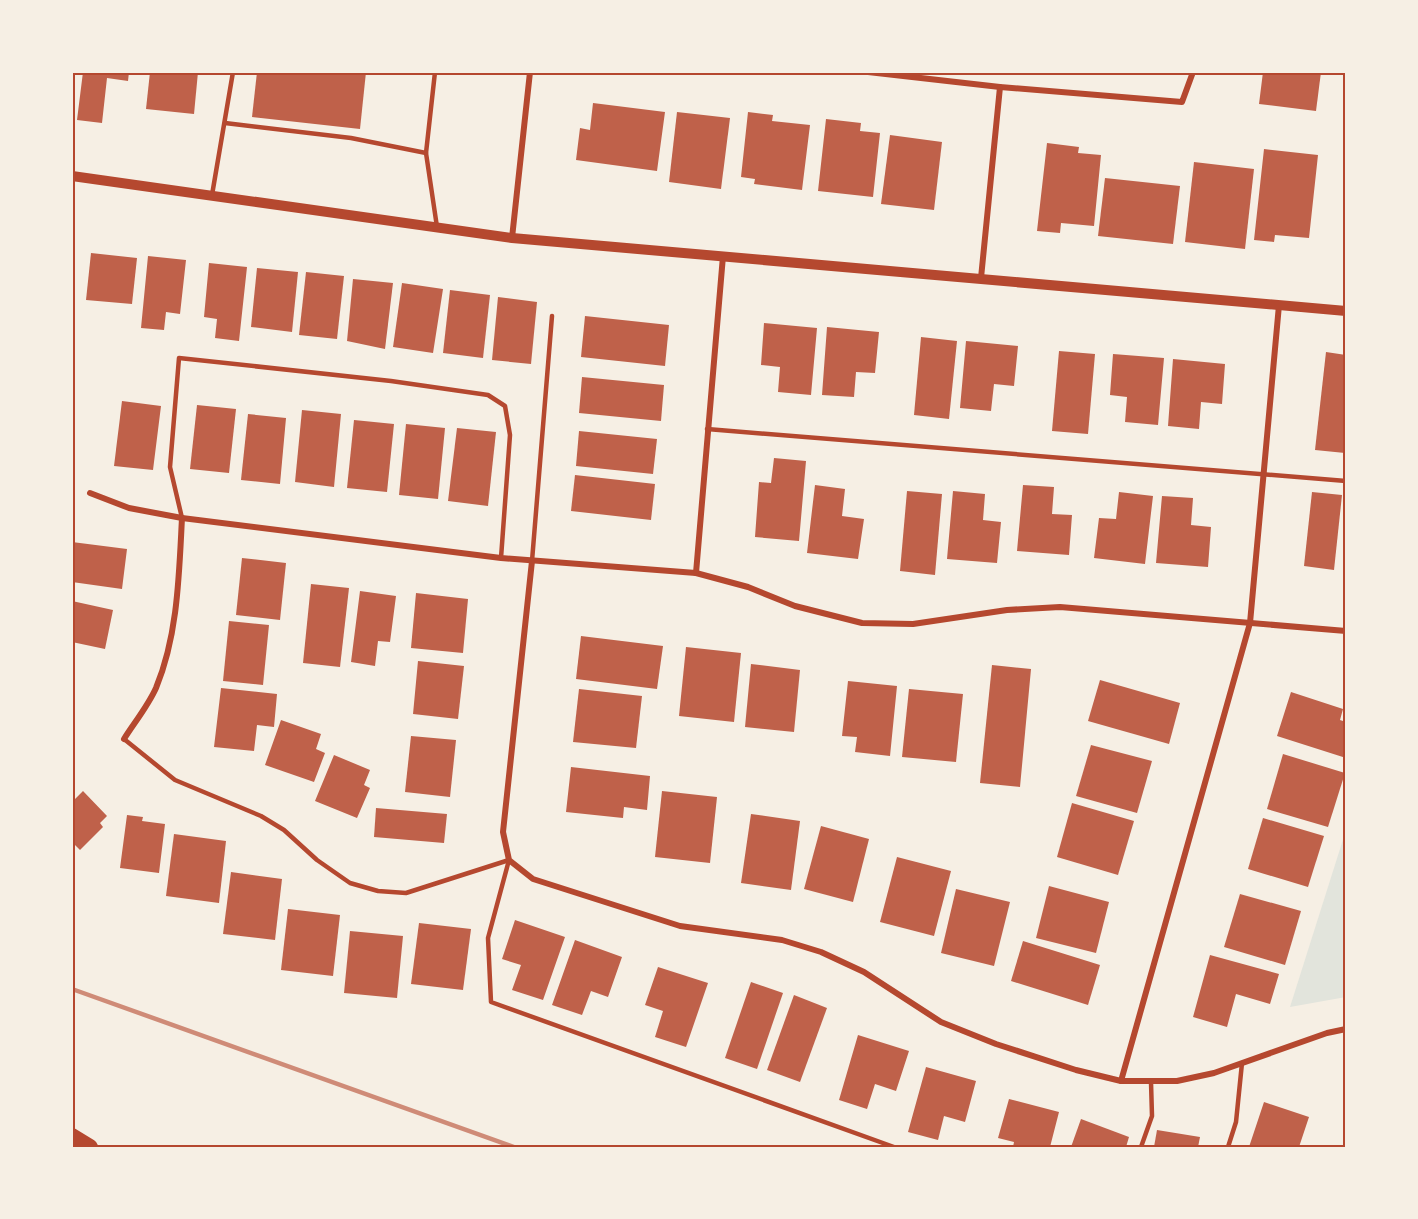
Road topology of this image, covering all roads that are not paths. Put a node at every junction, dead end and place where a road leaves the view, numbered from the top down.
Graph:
1 (233, 72) edge
2 (435, 72) edge
3 (530, 72) edge
4 (868, 72) edge
5 (1193, 72) edge
6 (1000, 87) junction
7 (225, 123) junction
8 (426, 153) junction
9 (72, 176) edge
10 (212, 195) junction
11 (437, 227) junction
12 (512, 238) junction
13 (723, 256) junction
14 (981, 278) junction
15 (1279, 306) junction
16 (1346, 311) edge
17 (552, 316) dead end
18 (707, 429) junction
19 (1264, 475) junction
20 (1346, 481) edge
21 (90, 493) dead end
22 (182, 518) junction
23 (501, 558) junction
24 (532, 561) junction
25 (696, 573) junction
26 (1250, 623) junction
27 (1346, 631) edge
28 (124, 740) joint
29 (509, 860) junction
30 (1346, 1029) edge
31 (1242, 1063) junction
32 (1121, 1081) junction
33 (1151, 1082) junction
34 (72, 1136) edge
35 (90, 1147) edge
36 (894, 1147) edge
37 (1141, 1147) edge
38 (1228, 1147) edge

1 - 7 lane
2 - 8 lane
3 - 12 street
4 - 6 street
5 - 6 street
6 - 14 street
7 - 8 lane
7 - 10 lane
8 - 11 lane
9 - 10 street
10 - 11 street
11 - 12 street
12 - 13 street
13 - 14 street
13 - 18 street
14 - 15 street
15 - 16 street
15 - 19 street
17 - 24 lane
18 - 19 lane
18 - 25 street
19 - 20 lane
19 - 26 street
21 - 22 street
22 - 23 street
22 - 23 lane
22 - 28 street
23 - 24 street
24 - 25 street
24 - 29 street
25 - 26 street
26 - 27 street
26 - 32 street
28 - 29 lane
29 - 32 street
29 - 36 lane
30 - 31 street
31 - 33 street
31 - 38 lane
32 - 33 street
33 - 37 lane
34 - 35 highway

